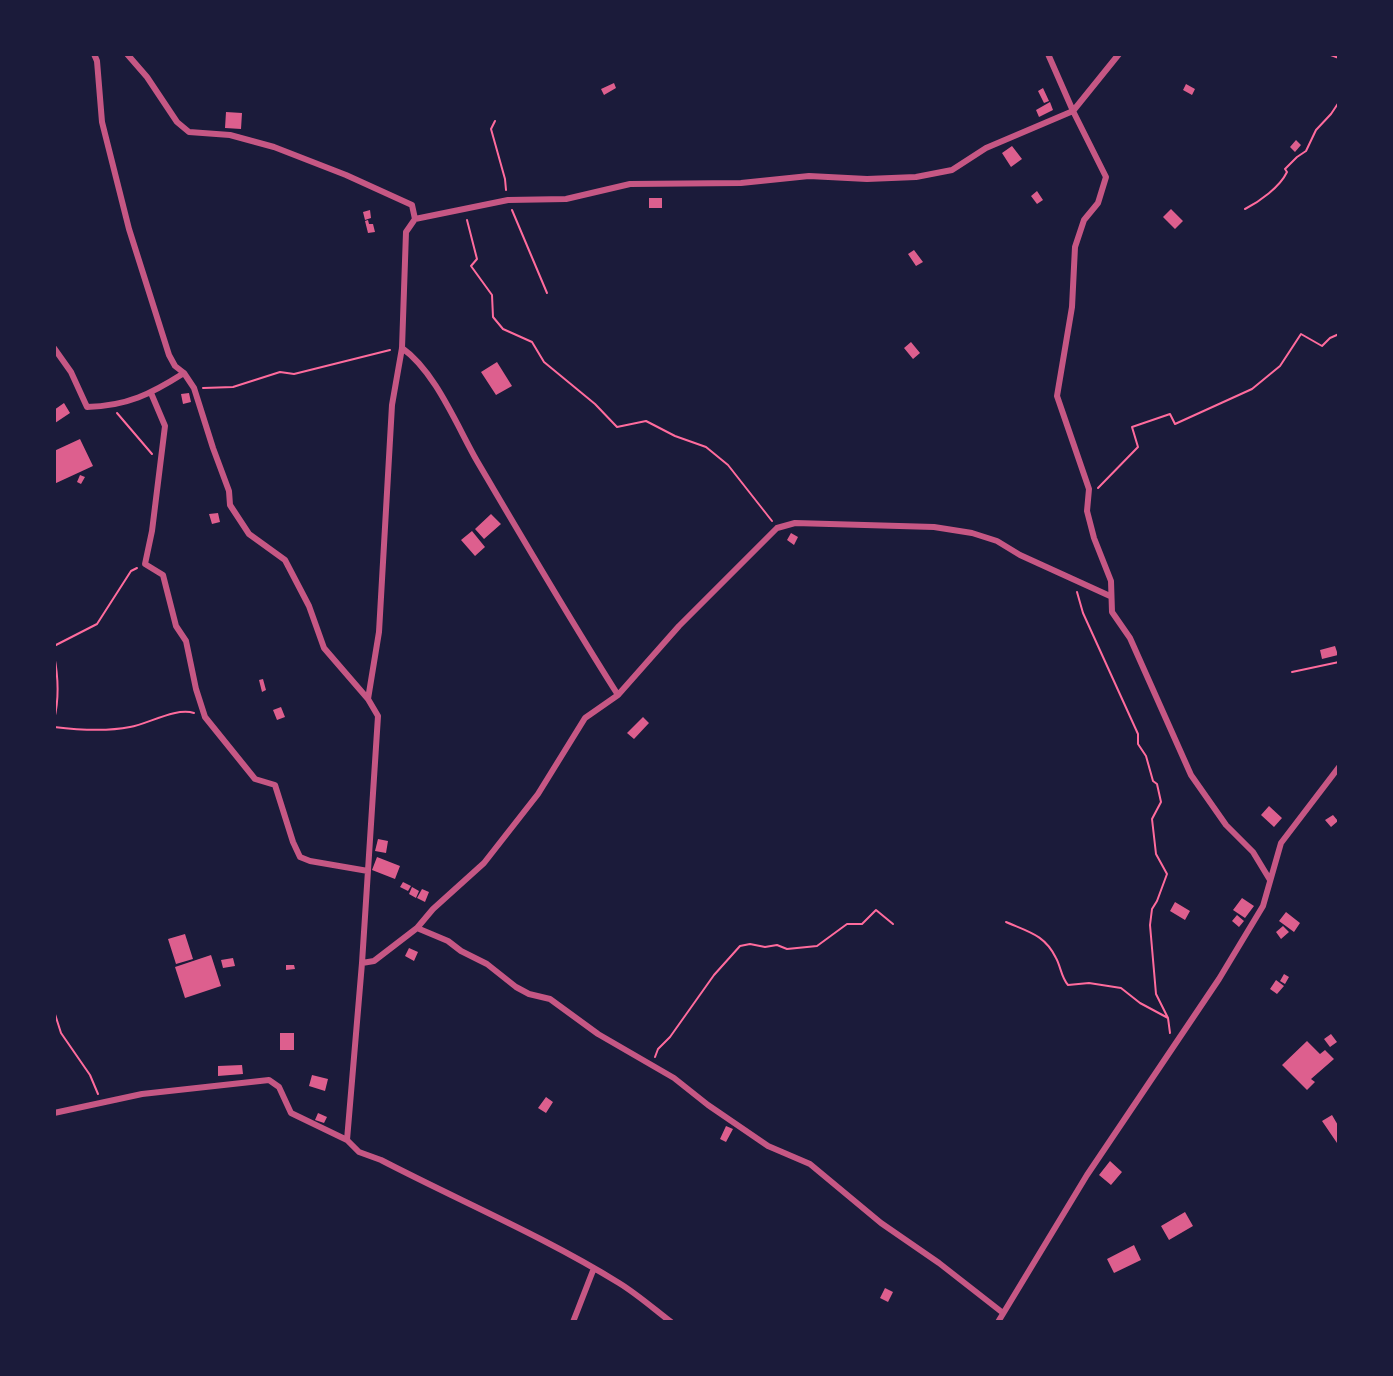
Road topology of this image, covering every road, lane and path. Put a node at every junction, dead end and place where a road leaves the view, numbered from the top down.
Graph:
1 (94, 54) edge
2 (127, 54) edge
3 (1048, 54) edge
4 (1119, 54) edge
5 (1328, 54) edge
6 (1339, 58) edge
7 (1339, 102) edge
8 (1072, 111) junction
9 (495, 121) dead end
10 (508, 200) junction
11 (465, 209) junction
12 (1245, 209) dead end
13 (415, 219) junction
14 (547, 293) dead end
15 (1339, 334) edge
16 (54, 348) edge
17 (402, 348) junction
18 (184, 373) junction
19 (194, 388) junction
20 (151, 393) junction
21 (111, 406) junction
22 (160, 461) junction
23 (1088, 498) junction
24 (777, 528) junction
25 (145, 564) junction
26 (1073, 578) junction
27 (1110, 596) junction
28 (54, 646) edge
29 (54, 655) edge
30 (1339, 662) edge
31 (1292, 672) dead end
32 (618, 695) junction
33 (368, 699) junction
34 (205, 717) junction
35 (54, 720) edge
36 (54, 727) edge
37 (1339, 767) edge
38 (368, 871) junction
39 (1270, 880) junction
40 (1006, 922) dead end
41 (893, 924) dead end
42 (417, 928) junction
43 (362, 963) junction
44 (54, 1011) edge
45 (1168, 1018) junction
46 (1172, 1048) junction
47 (652, 1065) junction
48 (100, 1102) junction
49 (54, 1113) edge
50 (347, 1140) junction
51 (594, 1268) junction
52 (1004, 1313) junction
53 (573, 1322) edge
54 (671, 1322) edge
55 (998, 1322) edge

1 - 18 street
2 - 13 street
3 - 8 street
4 - 8 street
5 - 6 path
7 - 12 path
8 - 10 street
8 - 23 street
9 - 10 path
10 - 11 street
10 - 14 path
11 - 13 street
11 - 24 path
13 - 17 street
15 - 23 path
16 - 21 street
17 - 19 path
17 - 32 street
17 - 33 street
18 - 19 street
18 - 20 street
19 - 33 street
20 - 21 street
20 - 22 street
21 - 22 path
22 - 25 street
23 - 27 street
24 - 26 street
24 - 32 street
25 - 28 path
25 - 34 street
26 - 27 street
26 - 45 path
27 - 39 street
29 - 35 path
30 - 31 path
32 - 42 street
33 - 38 street
34 - 36 path
34 - 38 street
37 - 39 street
38 - 43 street
39 - 46 street
40 - 45 path
41 - 47 path
42 - 43 street
42 - 47 street
43 - 50 street
44 - 48 path
45 - 46 path
46 - 52 street
47 - 52 street
48 - 49 street
48 - 50 street
50 - 51 street
51 - 53 street
51 - 54 street
52 - 55 street

